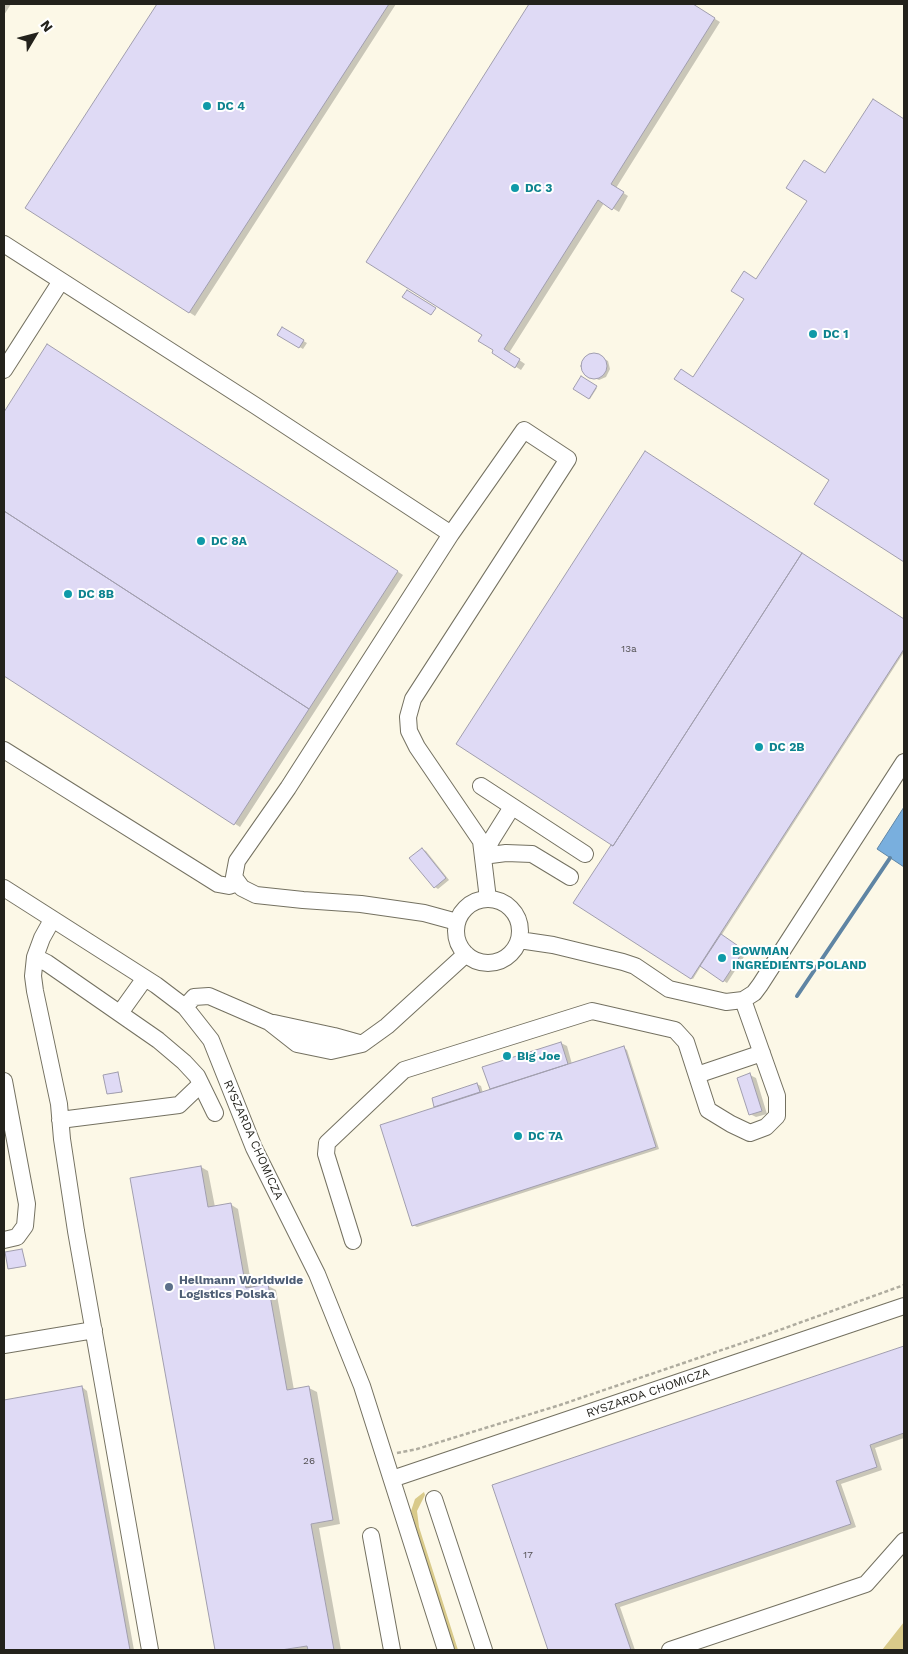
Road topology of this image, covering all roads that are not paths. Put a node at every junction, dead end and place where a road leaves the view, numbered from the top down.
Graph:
1 (4, 244) edge
2 (62, 281) junction
3 (4, 370) edge
4 (451, 534) junction
5 (4, 750) edge
6 (904, 762) edge
7 (481, 786) dead end
8 (512, 807) junction
9 (585, 854) dead end
10 (483, 856) junction
11 (570, 876) dead end
12 (238, 883) junction
13 (4, 888) edge
14 (488, 899) junction
15 (52, 920) junction
16 (457, 922) junction
17 (519, 940) junction
18 (466, 954) junction
19 (34, 957) junction
20 (144, 978) junction
21 (743, 1000) junction
22 (185, 1007) junction
23 (120, 1013) junction
24 (762, 1053) junction
25 (697, 1074) junction
26 (4, 1081) edge
27 (201, 1084) junction
28 (215, 1113) dead end
29 (60, 1120) junction
30 (4, 1240) edge
31 (353, 1241) dead end
32 (904, 1306) edge
33 (94, 1330) junction
34 (4, 1345) edge
35 (392, 1479) junction
36 (434, 1499) dead end
37 (371, 1536) dead end
38 (904, 1541) edge
39 (150, 1650) edge
40 (392, 1650) edge
41 (446, 1650) edge
42 (484, 1650) edge
43 (670, 1650) edge

1 - 2 street
2 - 3 street
2 - 4 street
4 - 10 street
4 - 12 street
5 - 12 street
6 - 21 street
7 - 8 street
8 - 9 street
8 - 10 street
10 - 11 street
10 - 14 street
12 - 16 street
13 - 15 street, RYSZARDA CHOMICZA
14 - 16 street
14 - 17 street
15 - 19 street
15 - 20 street, RYSZARDA CHOMICZA
16 - 18 street
17 - 18 street
17 - 21 street
18 - 22 street
19 - 23 street
19 - 29 street
20 - 22 street, RYSZARDA CHOMICZA
20 - 23 street
21 - 24 street
22 - 35 street, RYSZARDA CHOMICZA
23 - 27 street
24 - 25 street
24 - 25 street
25 - 31 street
26 - 30 street
27 - 28 street
27 - 29 street
29 - 33 street
32 - 35 street, RYSZARDA CHOMICZA
33 - 34 street
33 - 39 street
35 - 41 street, RYSZARDA CHOMICZA
36 - 42 street
37 - 40 street
38 - 43 street

